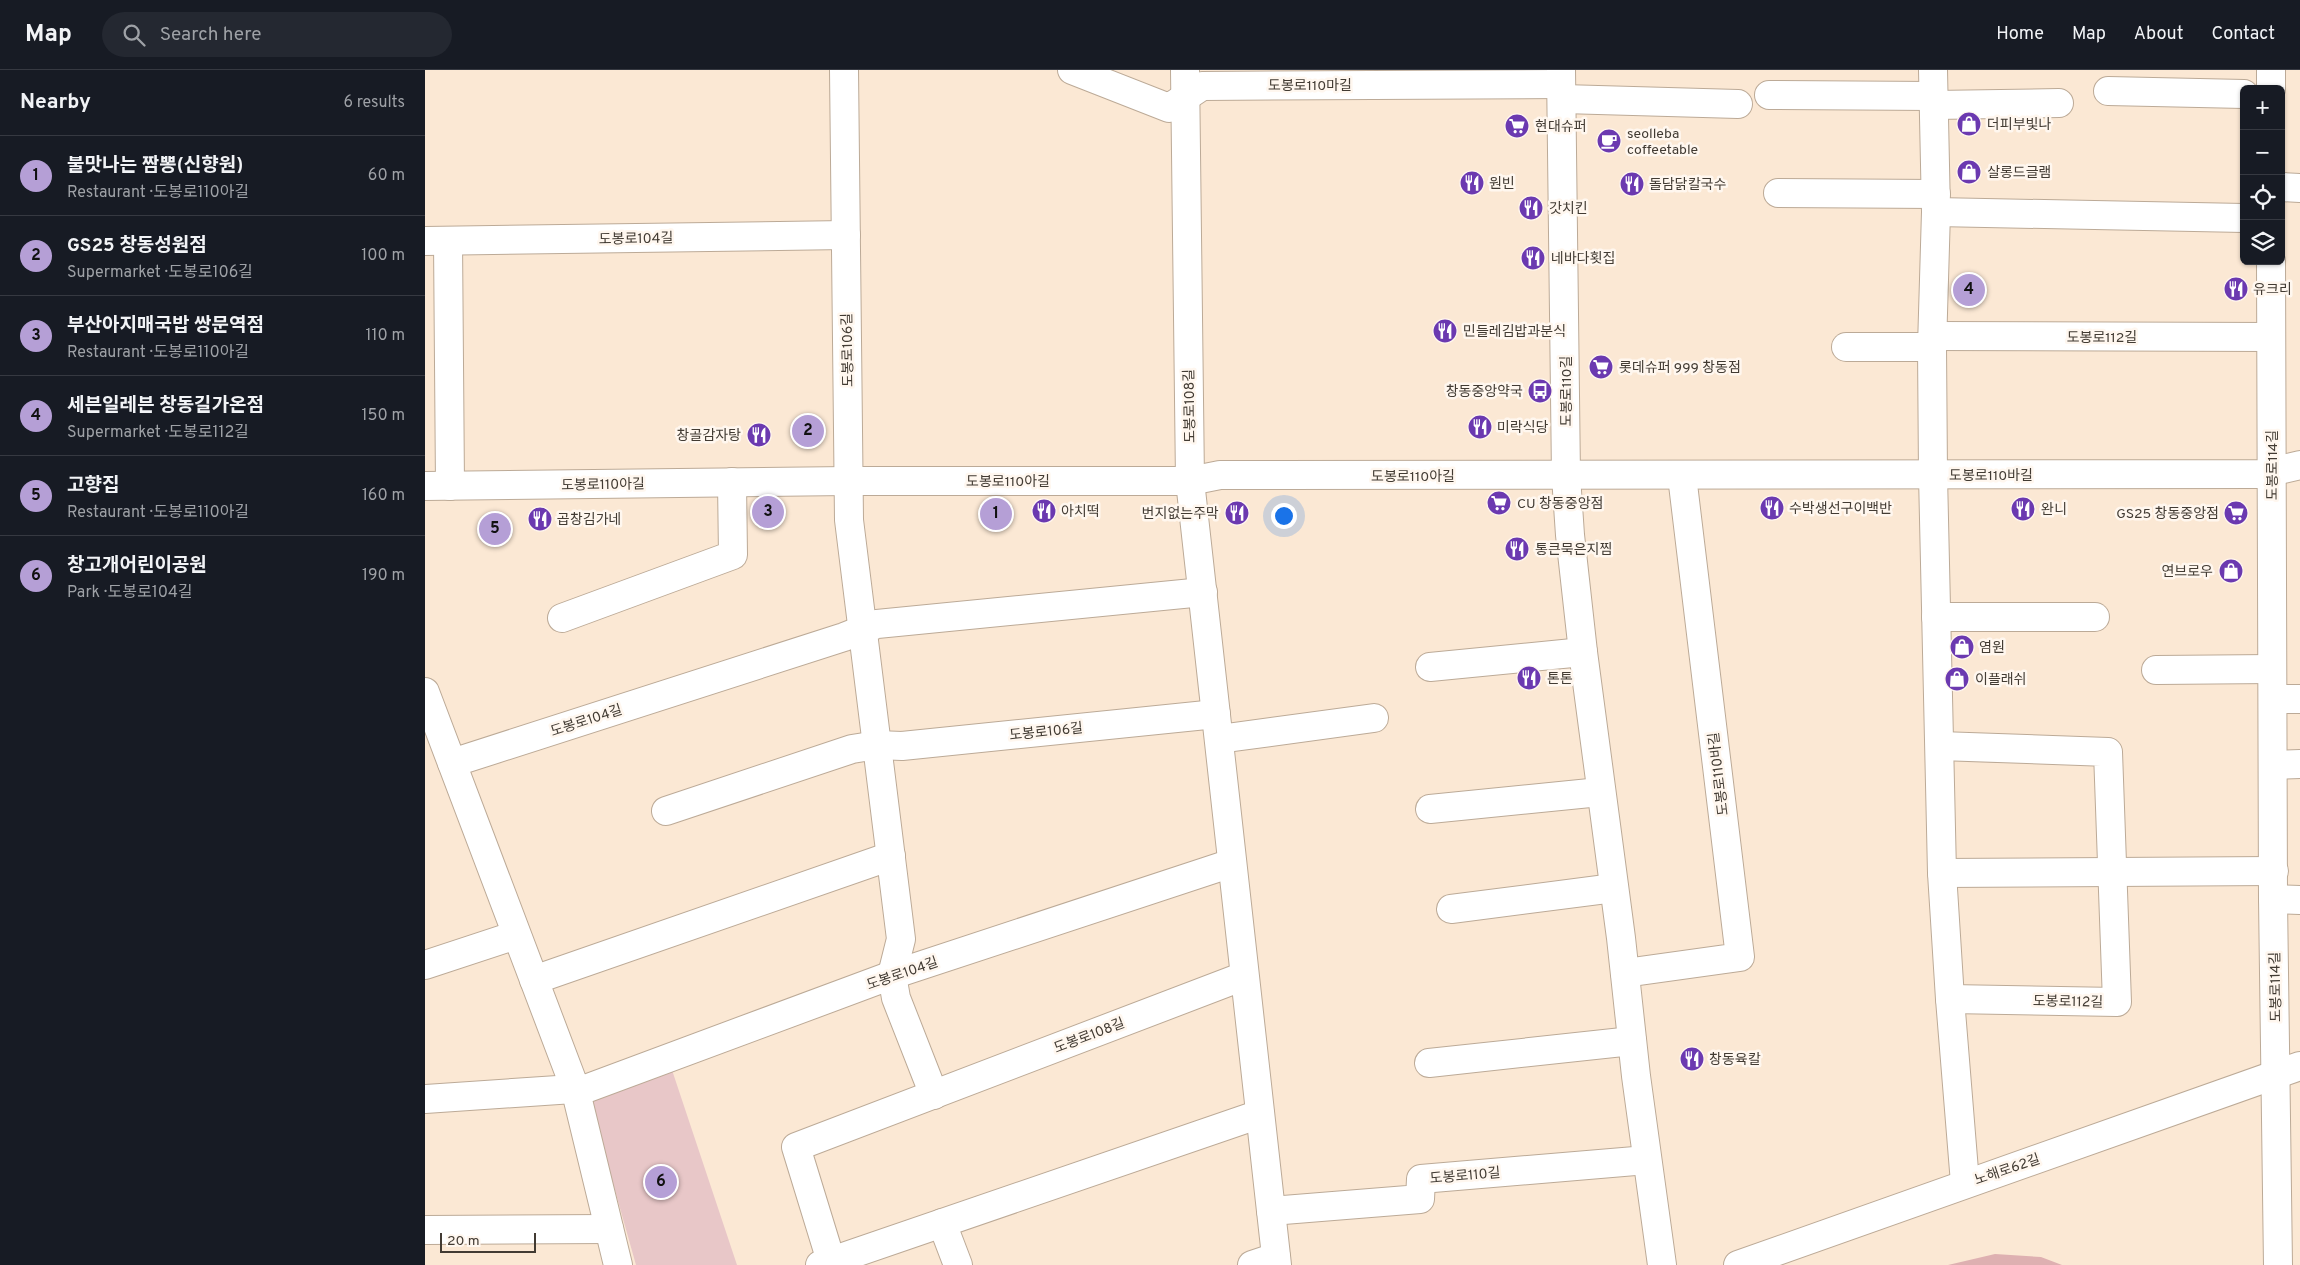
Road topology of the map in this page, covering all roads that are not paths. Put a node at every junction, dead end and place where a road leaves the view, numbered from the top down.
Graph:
1 (844, 70) edge
2 (1073, 70) edge
3 (1185, 70) edge
4 (2271, 70) edge
5 (1562, 84) edge
6 (2271, 85) edge
7 (1934, 90) edge
8 (2108, 91) dead end
9 (2240, 94) edge
10 (1769, 95) dead end
11 (1185, 98) junction
12 (2059, 103) dead end
13 (1738, 104) dead end
14 (2285, 187) edge
15 (2300, 188) edge
16 (1778, 194) dead end
17 (1936, 203) junction
18 (2240, 218) edge
19 (846, 235) junction
20 (437, 241) edge
21 (2271, 265) edge
22 (2271, 337) junction
23 (1932, 341) junction
24 (1846, 348) dead end
25 (2300, 465) edge
26 (2271, 471) junction
27 (1933, 475) junction
28 (1566, 476) junction
29 (1682, 476) junction
30 (849, 481) junction
31 (1190, 481) junction
32 (732, 482) junction
33 (437, 486) edge
34 (1203, 592) junction
35 (1936, 617) junction
36 (2095, 617) dead end
37 (562, 618) dead end
38 (862, 629) junction
39 (1583, 652) junction
40 (1430, 667) dead end
41 (2273, 669) junction
42 (2156, 670) dead end
43 (425, 692) edge
44 (2300, 698) edge
45 (2273, 699) junction
46 (1373, 718) dead end
47 (1217, 727) junction
48 (431, 728) edge
49 (877, 745) junction
50 (1939, 746) junction
51 (452, 763) junction
52 (2273, 764) junction
53 (2300, 764) edge
54 (1600, 792) junction
55 (1430, 809) dead end
56 (666, 811) dead end
57 (891, 856) junction
58 (1232, 863) junction
59 (2274, 871) junction
60 (2111, 872) junction
61 (1943, 873) junction
62 (1614, 888) junction
63 (2273, 899) junction
64 (2300, 900) edge
65 (1451, 909) dead end
66 (516, 935) junction
67 (425, 965) edge
68 (1625, 973) junction
69 (892, 975) junction
70 (1244, 976) junction
71 (534, 980) junction
72 (1950, 999) junction
73 (1632, 1041) junction
74 (1429, 1064) dead end
75 (2288, 1070) edge
76 (575, 1088) junction
77 (934, 1095) junction
78 (425, 1100) edge
79 (1260, 1114) junction
80 (1647, 1160) junction
81 (1965, 1183) junction
82 (1271, 1211) junction
83 (942, 1223) junction
84 (609, 1229) junction
85 (425, 1230) edge
86 (1268, 1262) edge
87 (825, 1263) edge
88 (618, 1265) edge
89 (958, 1265) edge
90 (1662, 1265) edge
91 (1738, 1265) edge
92 (2278, 1265) edge

1 - 19 street, 도봉로106길
2 - 11 street, 도봉로110마길
3 - 11 street, 도봉로108길
4 - 6 street
5 - 11 street, 도봉로110마길
5 - 13 street, 도봉로110마길
5 - 28 street, 도봉로110길
7 - 10 street
7 - 12 street
7 - 17 street
8 - 9 street
11 - 31 street, 도봉로108길
14 - 15 street
16 - 17 street
17 - 18 street
17 - 23 street
19 - 20 street, 도봉로104길
19 - 30 street, 도봉로106길
20 - 33 street, 도봉로110아길
21 - 22 street, 도봉로114길
22 - 23 street, 도봉로112길
22 - 26 street, 도봉로114길
23 - 24 street, 도봉로112길
23 - 27 street
25 - 26 street, 도봉로110바길
26 - 27 street, 도봉로110바길
26 - 41 street, 도봉로114길
27 - 29 street, 도봉로110바길
27 - 35 street
28 - 29 street, 도봉로110바길
28 - 31 street, 도봉로110아길
28 - 39 street, 도봉로110길
29 - 68 street, 도봉로110바길
30 - 31 street, 도봉로110아길
30 - 32 street, 도봉로110아길
30 - 38 street, 도봉로106길
31 - 34 street, 도봉로108길
32 - 33 street, 도봉로110아길
32 - 37 street
34 - 38 street
34 - 47 street, 도봉로108길
35 - 36 street
35 - 50 street
38 - 49 street, 도봉로106길
38 - 51 street, 도봉로104길
39 - 40 street
39 - 54 street, 도봉로110길
41 - 42 street
41 - 45 street, 도봉로114길
43 - 48 street
44 - 45 street
45 - 52 street, 도봉로114길
46 - 47 street
47 - 49 street, 도봉로106길
47 - 58 street, 도봉로108길
48 - 51 street
49 - 56 street
49 - 57 street, 도봉로106길
50 - 60 street, 도봉로112길
50 - 61 street
51 - 66 street
52 - 53 street
52 - 59 street, 도봉로114길
54 - 55 street
54 - 62 street, 도봉로110길
57 - 69 street, 도봉로106길
57 - 71 street
58 - 69 street, 도봉로104길
58 - 70 street, 도봉로108길
59 - 60 street
59 - 63 street, 도봉로114길
60 - 61 street
60 - 72 street, 도봉로112길
61 - 72 street
62 - 65 street
62 - 68 street, 도봉로110길
63 - 64 street
63 - 75 street, 도봉로114길
66 - 67 street
66 - 71 street
68 - 73 street, 도봉로110길
69 - 76 street, 도봉로104길
69 - 77 street
70 - 77 street, 도봉로108길
70 - 79 street, 도봉로108길
71 - 76 street
72 - 81 street
73 - 74 street
73 - 80 street, 도봉로110길
75 - 81 street, 노해로62길
75 - 92 street
76 - 78 street, 도봉로104길
76 - 84 street
77 - 87 street, 도봉로108길
79 - 82 street, 도봉로108길
79 - 83 street
80 - 82 street, 도봉로110길
80 - 90 street, 도봉로110길
81 - 91 street, 노해로62길
82 - 86 street, 도봉로108길
83 - 87 street
83 - 89 street
84 - 85 street
84 - 88 street

